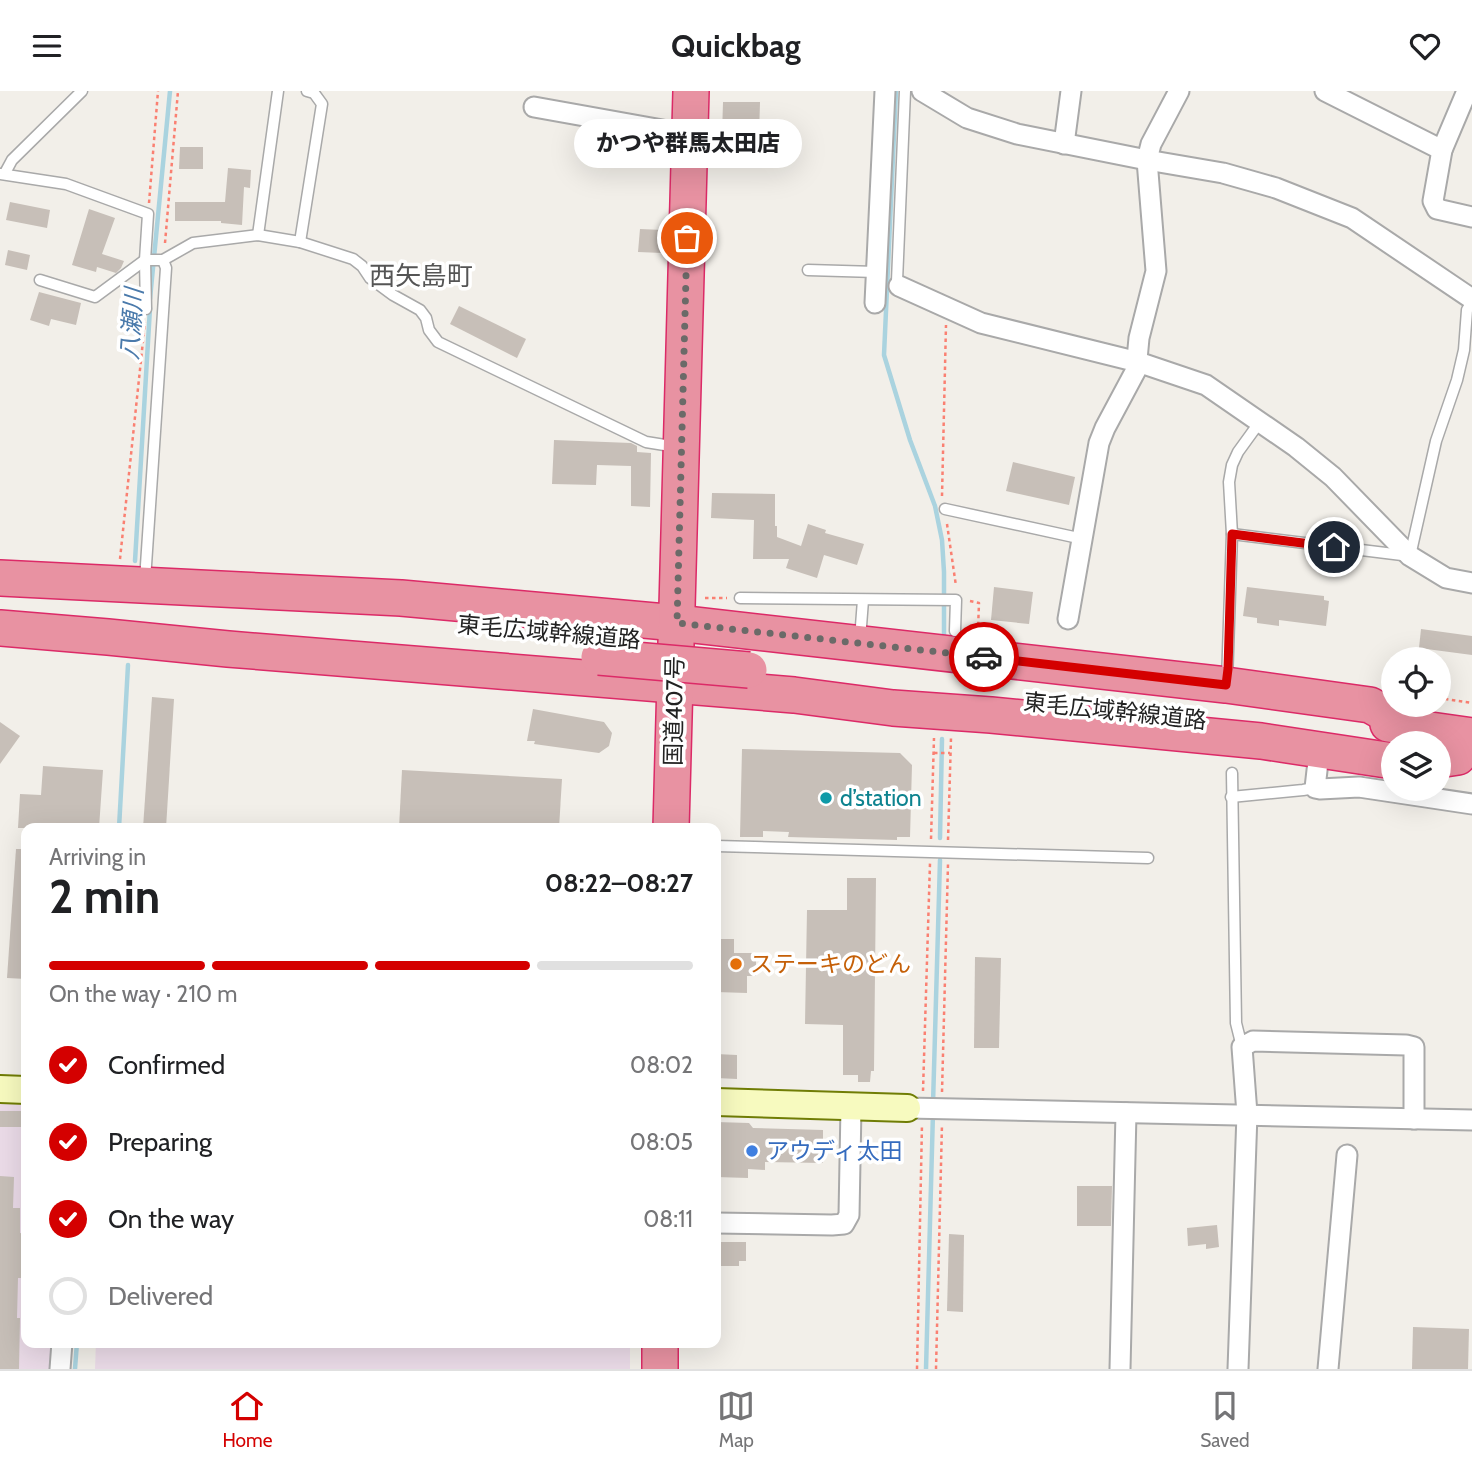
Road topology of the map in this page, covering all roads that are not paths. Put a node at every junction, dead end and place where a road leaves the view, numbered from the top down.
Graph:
1 (82, 91) edge
2 (278, 91) edge
3 (307, 91) edge
4 (691, 91) edge
5 (885, 91) edge
6 (905, 91) edge
7 (922, 91) edge
8 (1071, 91) edge
9 (1179, 91) edge
10 (1325, 91) edge
11 (1467, 91) edge
12 (534, 107) dead end
13 (690, 134) junction
14 (1064, 144) junction
15 (1442, 150) junction
16 (1147, 160) junction
17 (3, 174) edge
18 (1472, 216) edge
19 (258, 235) junction
20 (300, 241) junction
21 (147, 260) junction
22 (163, 260) junction
23 (808, 270) dead end
24 (876, 272) junction
25 (40, 280) dead end
26 (899, 286) joint
27 (1471, 295) edge
28 (874, 303) dead end
29 (146, 309) road end
30 (1138, 362) junction
31 (1259, 423) junction
32 (681, 447) junction
33 (945, 509) dead end
34 (1232, 534) junction
35 (1083, 539) junction
36 (1410, 556) junction
37 (132, 577) junction
38 (0, 578) edge
39 (1472, 583) edge
40 (0, 591) edge
41 (740, 598) road end
42 (863, 600) junction
43 (0, 611) edge
44 (1068, 619) dead end
45 (677, 623) junction
46 (0, 628) edge
47 (955, 631) dead end
48 (859, 643) junction
49 (600, 646) junction
50 (748, 659) junction
51 (676, 685) junction
52 (1226, 685) junction
53 (1395, 731) edge
54 (1381, 732) edge
55 (1381, 738) edge
56 (1321, 743) junction
57 (1381, 758) edge
58 (1232, 773) dead end
59 (1315, 787) junction
60 (1231, 797) junction
61 (1472, 803) edge
62 (671, 823) edge
63 (721, 846) edge
64 (1147, 858) dead end
65 (1242, 1047) junction
66 (0, 1090) edge
67 (21, 1090) edge
68 (721, 1102) edge
69 (851, 1107) junction
70 (918, 1108) joint
71 (1126, 1113) junction
72 (1247, 1114) junction
73 (1414, 1119) junction
74 (1472, 1120) edge
75 (1347, 1155) dead end
76 (721, 1223) edge
77 (62, 1348) edge
78 (660, 1348) edge
79 (60, 1369) edge
80 (660, 1369) edge
81 (1120, 1369) edge
82 (1238, 1369) edge
83 (1328, 1369) edge

1 - 17 lane
2 - 19 lane
3 - 20 lane
4 - 13 highway, 国道407号
5 - 24 street
6 - 26 lane
7 - 14 street
8 - 14 street
9 - 16 street
10 - 15 street
11 - 15 street
12 - 13 street
13 - 32 highway, 国道407号
14 - 16 street
15 - 18 street
16 - 27 street
16 - 30 street
17 - 21 lane
19 - 20 lane
19 - 22 lane
20 - 32 lane
21 - 22 lane
21 - 25 lane
21 - 29 lane
22 - 37 lane
23 - 24 lane
24 - 28 street
26 - 30 street
27 - 36 lane
30 - 31 street
30 - 35 street
31 - 34 lane
31 - 36 street
32 - 45 highway, 国道407号
33 - 35 lane
34 - 36 lane
34 - 52 lane
35 - 44 street
36 - 39 street
37 - 38 highway
37 - 45 highway
40 - 49 highway, 東毛広域幹線道路
41 - 42 lane
42 - 47 lane
42 - 48 lane
43 - 49 highway, 東毛広域幹線道路
45 - 48 highway
45 - 51 highway, 国道407号
46 - 51 highway
48 - 52 highway
49 - 50 highway, 東毛広域幹線道路, bridge
50 - 54 highway, 東毛広域幹線道路
50 - 56 highway, 東毛広域幹線道路
51 - 56 highway
51 - 62 highway, 国道407号
52 - 53 highway
55 - 56 highway, 東毛広域幹線道路
56 - 57 highway
56 - 59 street
58 - 60 lane
59 - 60 lane
59 - 61 street
60 - 65 lane
63 - 64 lane
65 - 72 street
65 - 73 street
66 - 67 street
68 - 69 street
69 - 70 street
69 - 76 street
70 - 71 street
71 - 72 street
71 - 81 street
72 - 73 street
72 - 82 street
73 - 74 street
75 - 83 street
77 - 79 street
78 - 80 highway

